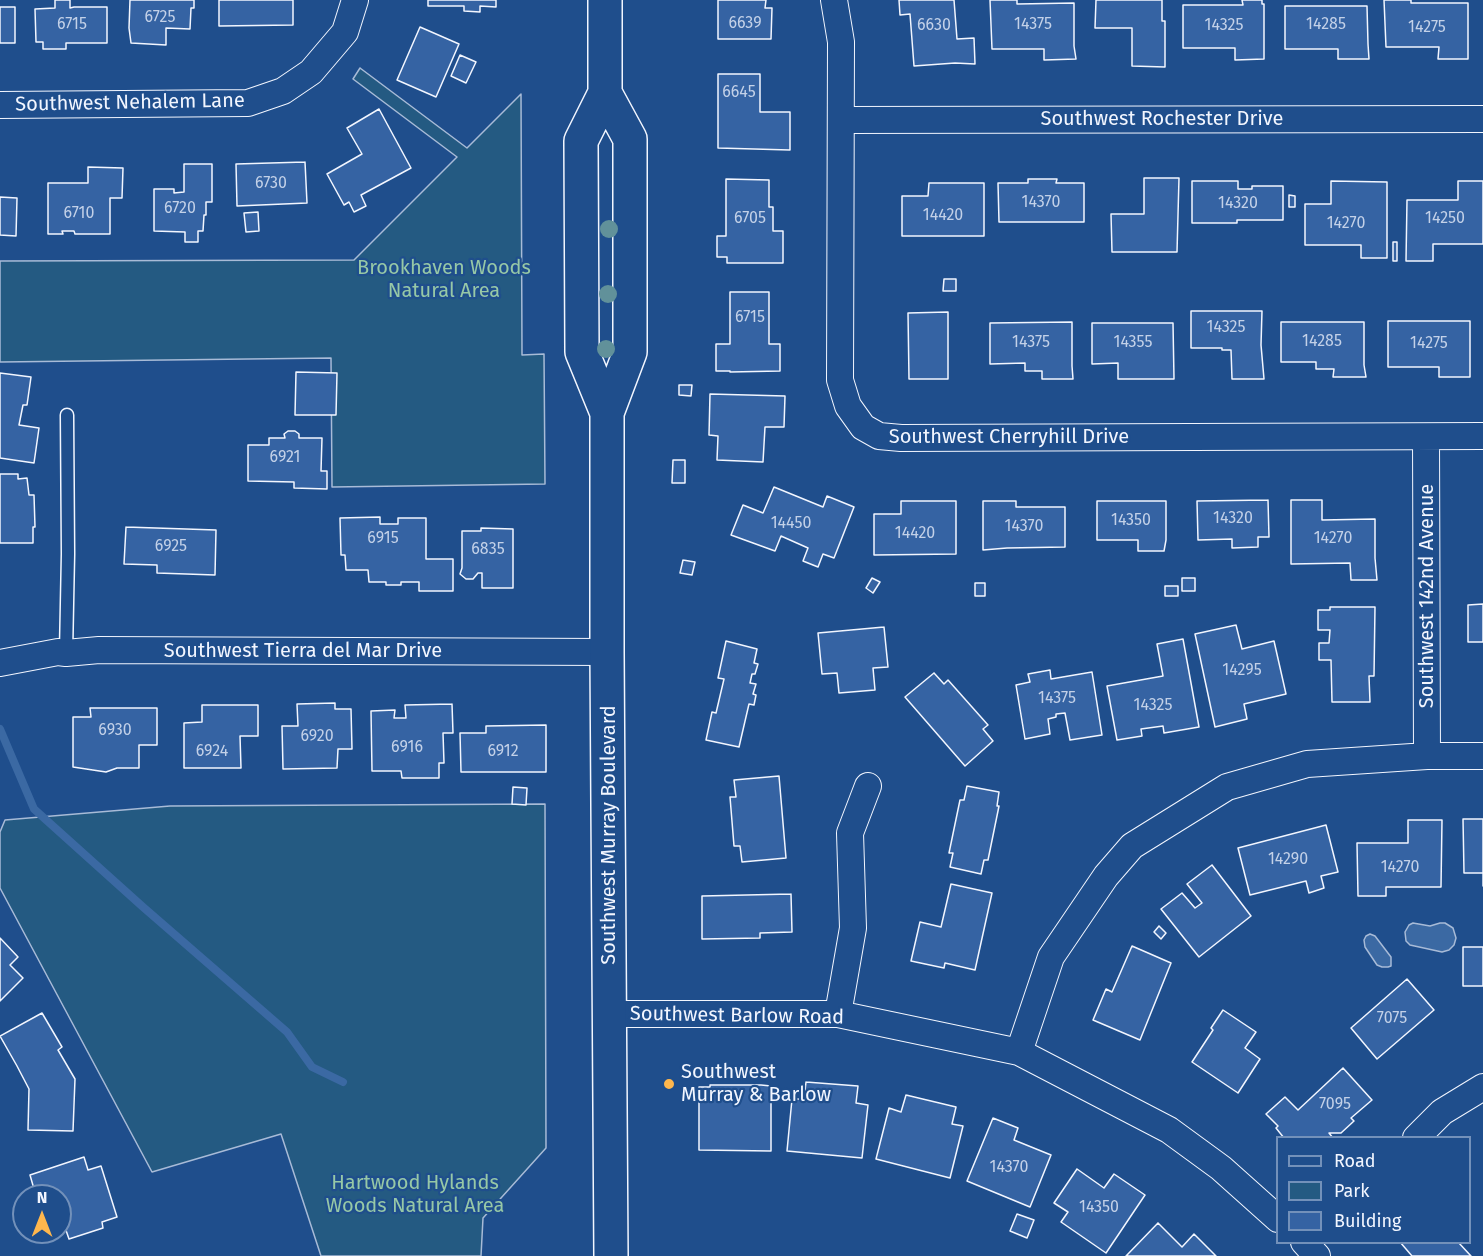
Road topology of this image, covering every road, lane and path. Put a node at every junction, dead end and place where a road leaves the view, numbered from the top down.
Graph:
1 (356, 0) edge
2 (605, 0) edge
3 (834, 0) edge
4 (605, 93) junction
5 (0, 105) edge
6 (1483, 118) edge
7 (841, 120) junction
8 (607, 413) junction
9 (67, 415) dead end
10 (1483, 436) edge
11 (1426, 437) junction
12 (607, 652) junction
13 (66, 653) junction
14 (0, 663) edge
15 (1427, 756) junction
16 (1483, 756) edge
17 (868, 786) dead end
18 (610, 1014) junction
19 (838, 1014) junction
20 (1019, 1052) junction
21 (1483, 1087) edge
22 (1417, 1136) edge
23 (1276, 1217) edge
24 (611, 1256) edge

1 - 5 street, Southwest Nehalem Lane
2 - 4 main road, Southwest Murray Boulevard
3 - 7 street, Southwest Cherryhill Drive
4 - 8 main road, Southwest Murray Boulevard
4 - 8 main road, Southwest Murray Boulevard
6 - 7 street, Southwest Rochester Drive
7 - 11 street, Southwest Cherryhill Drive
8 - 12 main road, Southwest Murray Boulevard
9 - 13 lane
10 - 11 street, Southwest Cherryhill Drive
11 - 15 street, Southwest 142nd Avenue
12 - 13 street, Southwest Tierra del Mar Drive
12 - 18 main road, Southwest Murray Boulevard
13 - 14 street, Southwest Tierra del Mar Drive
15 - 16 street
15 - 20 street
17 - 19 street
18 - 19 street, Southwest Barlow Road
18 - 24 main road, Southwest Murray Boulevard
19 - 20 street, Southwest Barlow Road
20 - 23 street, Southwest Barlow Road
21 - 22 street

